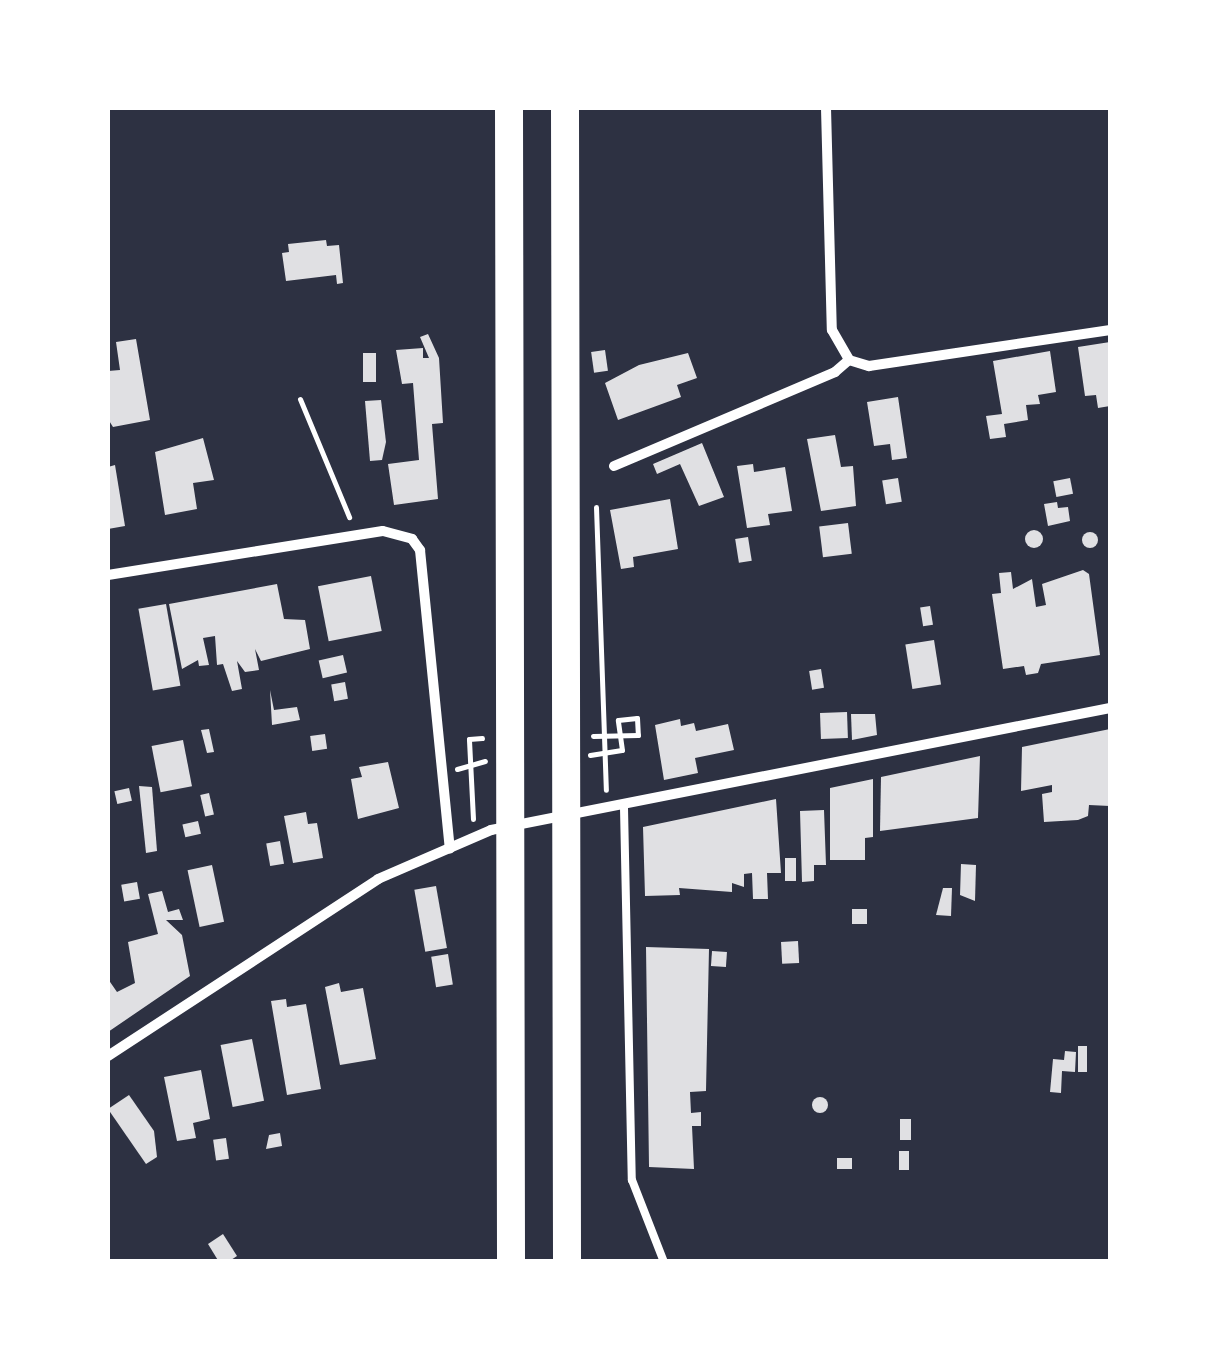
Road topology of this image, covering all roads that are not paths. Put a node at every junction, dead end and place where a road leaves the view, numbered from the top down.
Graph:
1 (509, 108) edge
2 (565, 108) edge
3 (826, 108) edge
4 (1110, 330) edge
5 (849, 360) junction
6 (614, 466) road end
7 (108, 575) edge
8 (1110, 708) edge
9 (624, 808) junction
10 (562, 820) junction
11 (510, 828) junction
12 (450, 848) junction
13 (108, 1056) edge
14 (511, 1262) edge
15 (567, 1262) edge
16 (664, 1262) edge

1 - 11 highway
2 - 10 highway
3 - 5 street
4 - 5 street
5 - 6 street
7 - 12 street
8 - 9 street
9 - 10 street
9 - 16 lane
10 - 11 street
10 - 15 highway
11 - 12 street
11 - 14 highway
12 - 13 street

